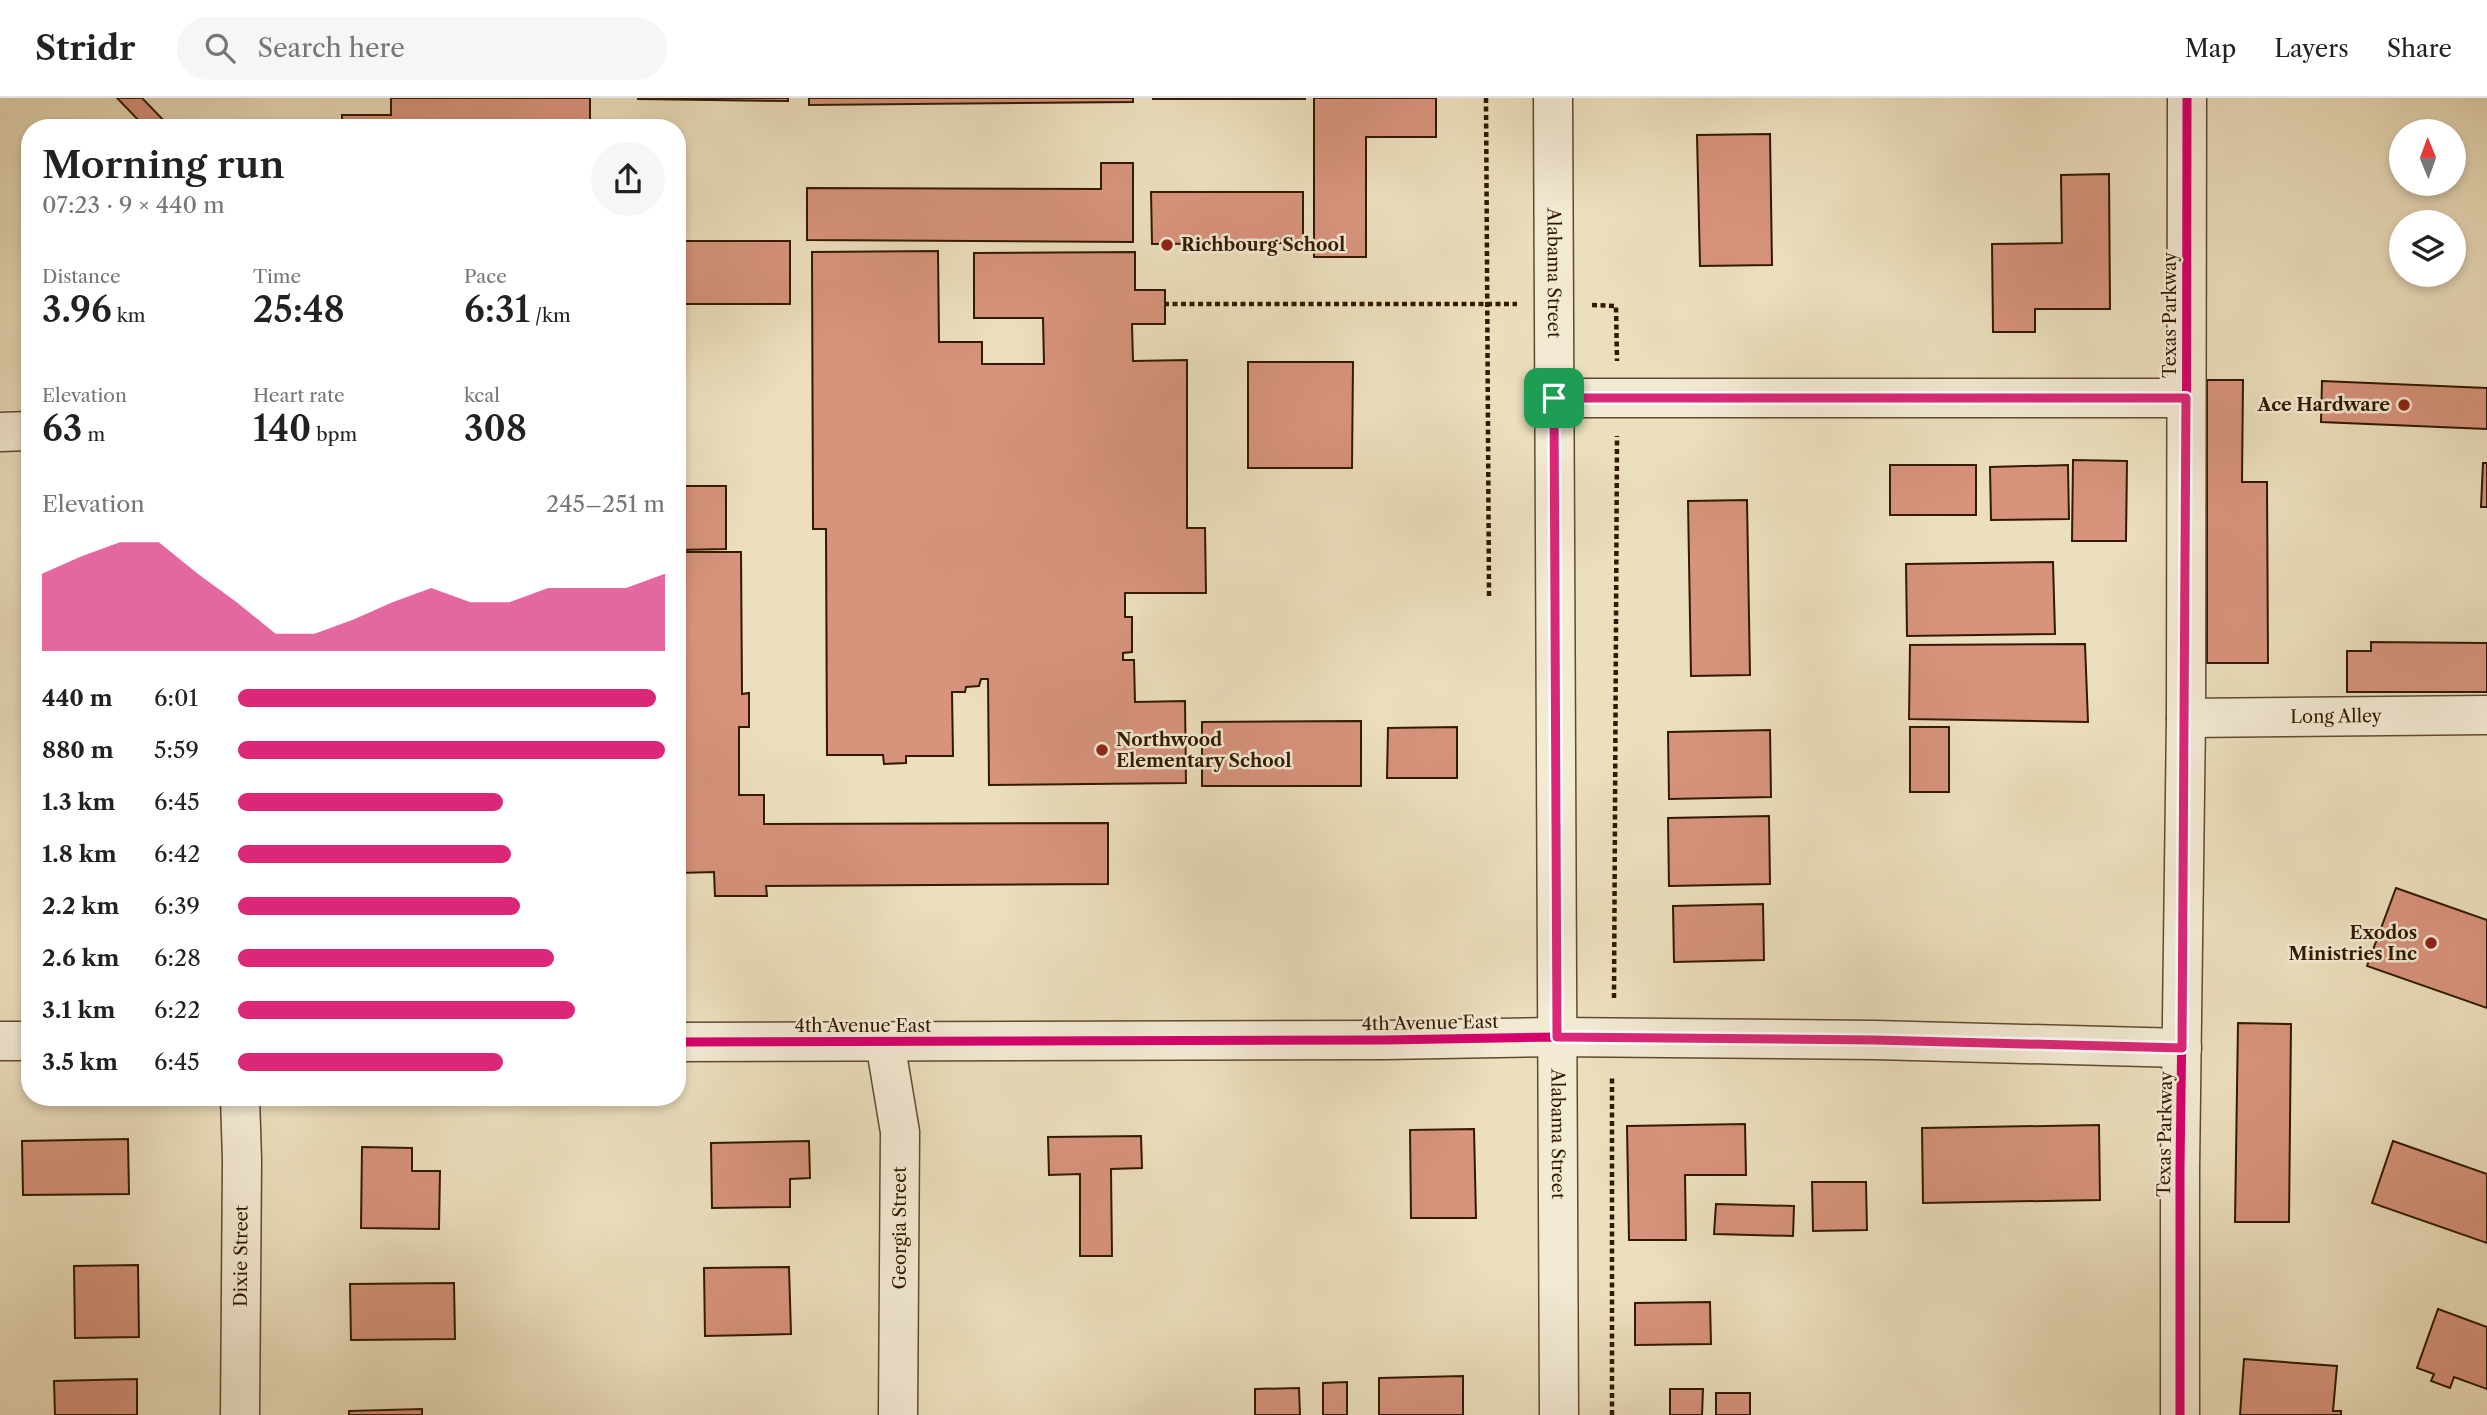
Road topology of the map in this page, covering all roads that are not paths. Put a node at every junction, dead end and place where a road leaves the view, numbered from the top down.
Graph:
1 (1553, 98) edge
2 (2187, 98) edge
3 (1554, 398) junction
4 (2186, 398) junction
5 (21, 431) edge
6 (0, 432) edge
7 (2487, 715) edge
8 (2186, 718) junction
9 (1557, 1037) junction
10 (0, 1041) edge
11 (21, 1041) edge
12 (686, 1042) edge
13 (884, 1042) junction
14 (2182, 1048) junction
15 (240, 1106) edge
16 (240, 1415) edge
17 (898, 1415) edge
18 (1559, 1415) edge
19 (2180, 1415) edge

1 - 3 street, Alabama Street
2 - 4 street, Texas Parkway
3 - 4 street
3 - 9 street, Alabama Street
4 - 8 street, Texas Parkway
5 - 6 street
7 - 8 street, Long Alley
8 - 14 street, Texas Parkway
9 - 13 street, 4th Avenue East
9 - 14 street, 4th Avenue East
9 - 18 street, Alabama Street
10 - 11 street
12 - 13 street, 4th Avenue East
13 - 17 street, Georgia Street
14 - 19 street, Texas Parkway
15 - 16 street, Dixie Street

